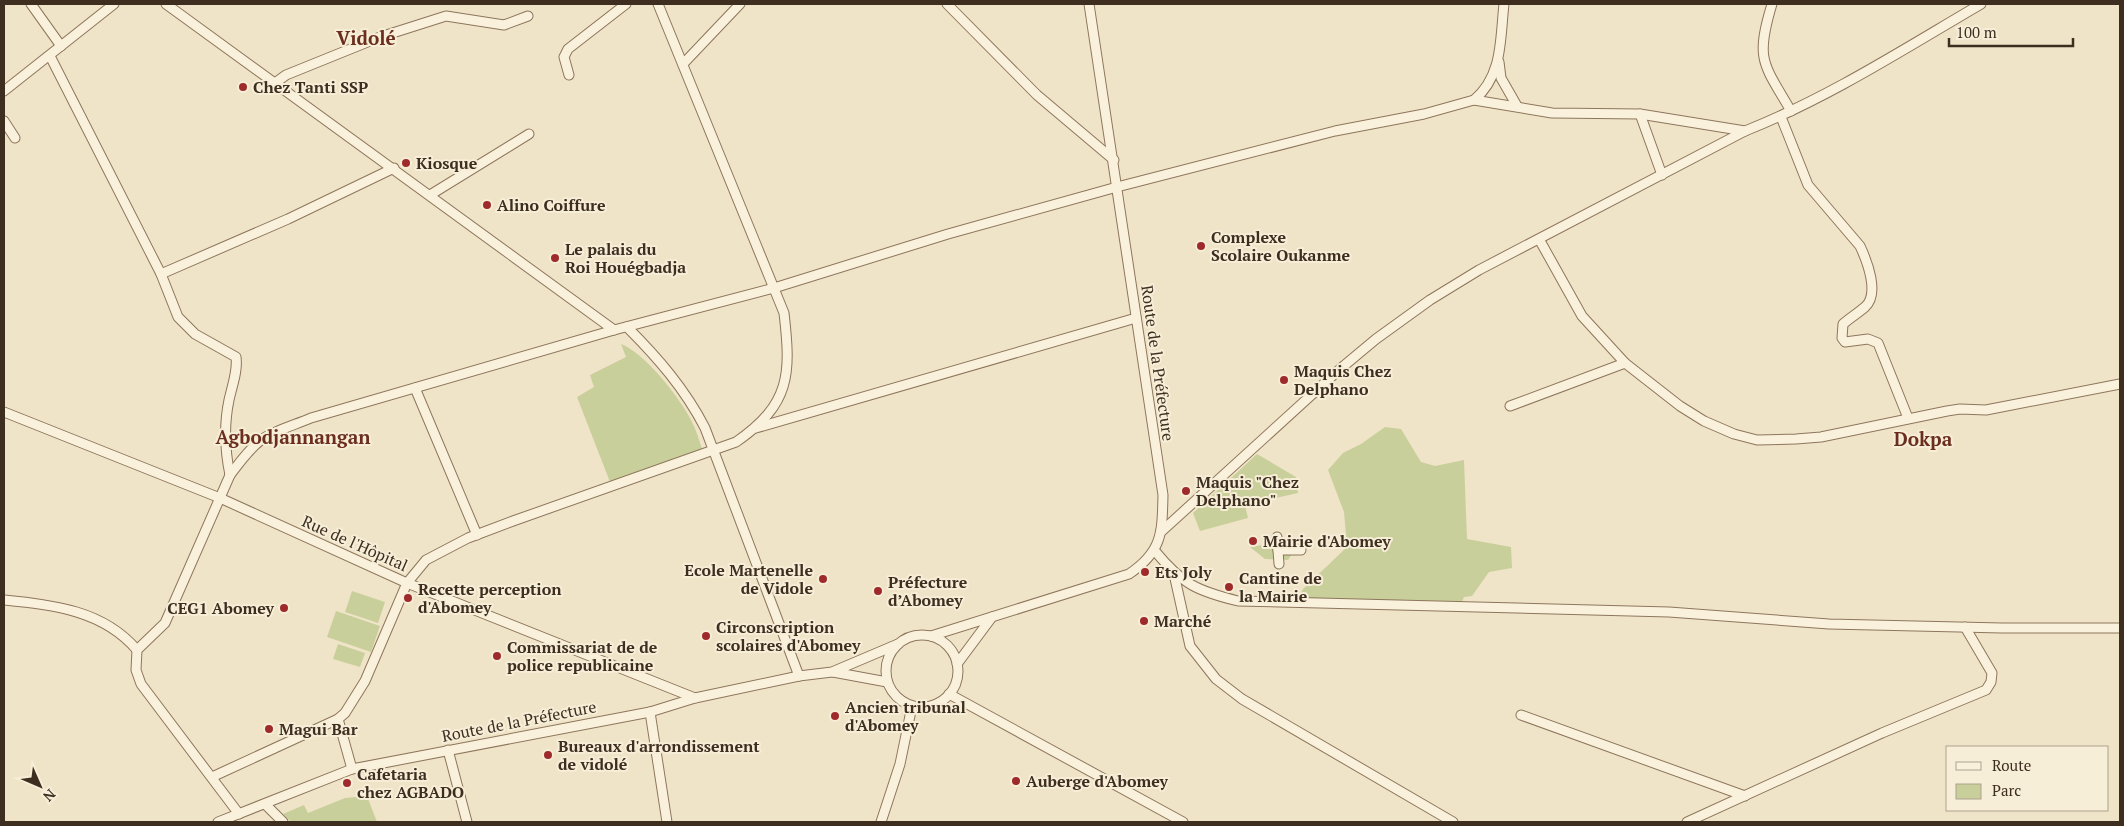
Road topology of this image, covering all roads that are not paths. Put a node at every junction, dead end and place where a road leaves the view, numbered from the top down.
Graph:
1 (31, 4) edge
2 (114, 4) edge
3 (166, 4) edge
4 (626, 4) edge
5 (658, 4) edge
6 (740, 4) edge
7 (947, 4) edge
8 (1088, 4) edge
9 (1504, 4) edge
10 (1772, 4) edge
11 (1981, 4) edge
12 (528, 16) dead end
13 (61, 46) junction
14 (50, 56) junction
15 (1498, 60) junction
16 (683, 64) junction
17 (569, 75) dead end
18 (275, 83) junction
19 (4, 92) edge
20 (1474, 100) junction
21 (1517, 106) junction
22 (1792, 111) junction
23 (1640, 114) junction
24 (1781, 117) junction
25 (4, 121) edge
26 (1745, 131) junction
27 (529, 134) dead end
28 (15, 138) dead end
29 (1114, 160) junction
30 (394, 168) junction
31 (1662, 175) junction
32 (1117, 187) junction
33 (430, 194) junction
34 (1539, 239) junction
35 (161, 274) junction
36 (774, 288) junction
37 (1136, 318) junction
38 (627, 327) junction
39 (614, 330) junction
40 (1625, 363) junction
41 (2120, 384) edge
42 (415, 388) junction
43 (1510, 406) dead end
44 (4, 412) edge
45 (1908, 418) junction
46 (756, 428) junction
47 (714, 450) junction
48 (230, 476) junction
49 (220, 498) junction
50 (1162, 531) junction
51 (477, 535) junction
52 (1277, 537) dead end
53 (1155, 550) junction
54 (1278, 550) junction
55 (1301, 550) dead end
56 (1279, 564) dead end
57 (1174, 574) junction
58 (407, 583) junction
59 (4, 600) edge
60 (992, 617) junction
61 (1965, 627) junction
62 (2120, 628) edge
63 (931, 636) junction
64 (898, 644) junction
65 (137, 650) junction
66 (957, 664) junction
67 (832, 672) junction
68 (799, 676) junction
69 (888, 682) junction
70 (948, 694) junction
71 (695, 698) junction
72 (912, 706) junction
73 (650, 712) junction
74 (1521, 715) dead end
75 (338, 720) junction
76 (448, 750) junction
77 (352, 769) junction
78 (212, 777) junction
79 (1745, 796) junction
80 (265, 804) junction
81 (240, 814) junction
82 (1438, 818) edge
83 (218, 822) edge
84 (284, 822) edge
85 (467, 822) edge
86 (667, 822) edge
87 (881, 822) edge
88 (1183, 822) edge
89 (1453, 822) edge
90 (1687, 822) edge

1 - 13 street
2 - 13 street
3 - 18 street
4 - 17 street
5 - 16 street
6 - 16 street
7 - 29 street
8 - 29 street, Route de la Préfecture
9 - 15 street
10 - 22 street
11 - 22 street
12 - 18 street
13 - 14 street
14 - 19 street
14 - 35 street
15 - 20 street
15 - 21 street
16 - 36 street
18 - 30 street
20 - 21 street
20 - 32 street
21 - 23 street
22 - 24 street
23 - 26 street
23 - 31 street
24 - 26 street
24 - 45 street
25 - 28 street
26 - 31 street
27 - 33 street
29 - 32 street, Route de la Préfecture
30 - 33 street
30 - 35 street
31 - 34 street
32 - 36 street
32 - 37 street, Route de la Préfecture
33 - 39 street
34 - 40 street
34 - 50 street
35 - 48 street
36 - 38 street
36 - 46 street
37 - 46 street
37 - 50 street, Route de la Préfecture
38 - 39 street
38 - 47 street
39 - 42 street
40 - 43 street
40 - 45 street
41 - 45 street
42 - 48 street
42 - 51 street
44 - 49 street, Rue de l'Hôpital
46 - 47 street
47 - 51 street
47 - 68 street
48 - 49 street
49 - 58 street, Rue de l'Hôpital
49 - 65 street
50 - 53 street, Route de la Préfecture
51 - 58 street
52 - 54 street
53 - 57 street
53 - 60 street, Route de la Préfecture
54 - 55 street
54 - 56 street
57 - 61 street
57 - 82 street
58 - 71 street, Rue de l'Hôpital
58 - 75 street
59 - 65 street
60 - 63 street, Route de la Préfecture
60 - 66 street
61 - 62 street
61 - 79 street
63 - 64 street
63 - 66 street
64 - 67 street, Route de la Préfecture
64 - 69 street
65 - 78 street
66 - 70 street
67 - 68 street, Route de la Préfecture
67 - 69 street, Route de la Préfecture
68 - 71 street, Route de la Préfecture
69 - 72 street
70 - 72 street
70 - 88 street
71 - 73 street, Route de la Préfecture
72 - 87 street
73 - 76 street, Route de la Préfecture
73 - 86 street
74 - 79 street
75 - 77 street
75 - 78 street
76 - 77 street, Route de la Préfecture
76 - 85 street
77 - 80 street, Route de la Préfecture
78 - 81 street
79 - 90 street
80 - 81 street, Route de la Préfecture
80 - 84 street
81 - 83 street, Route de la Préfecture
82 - 89 street

